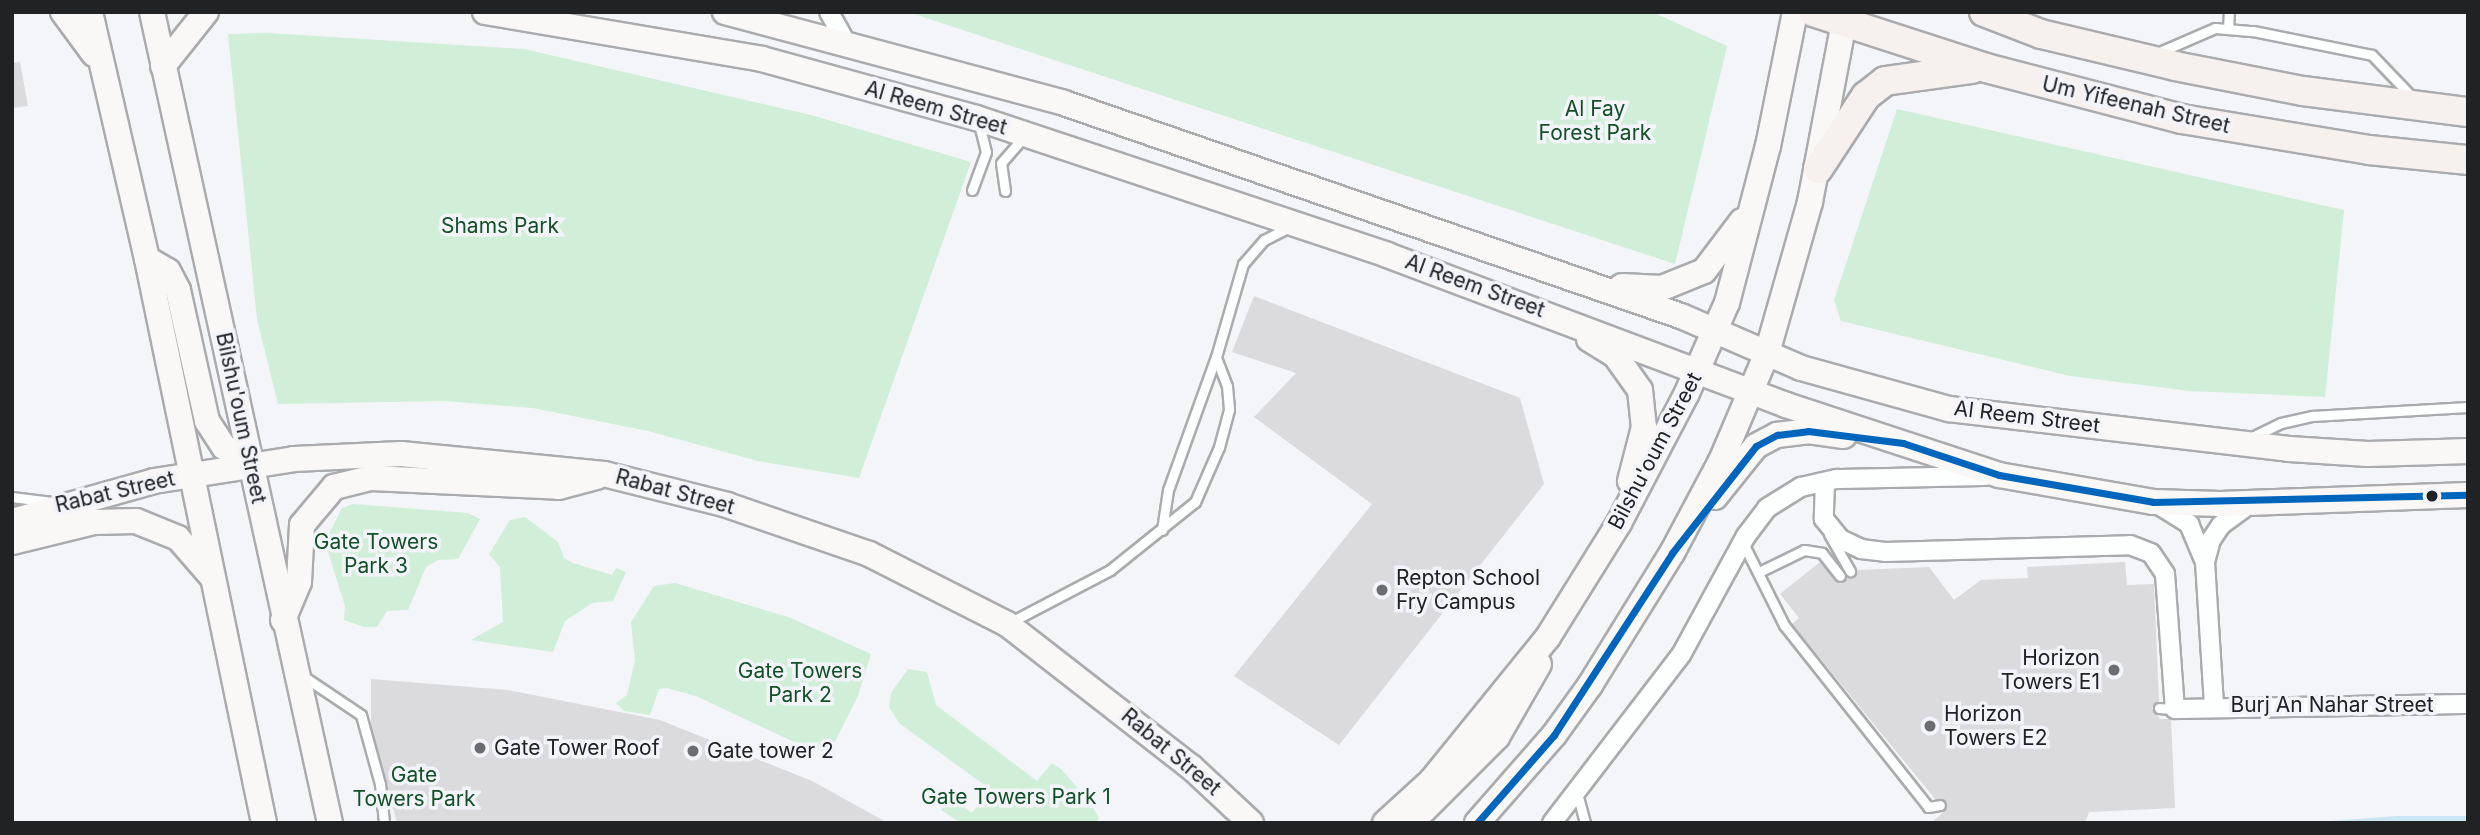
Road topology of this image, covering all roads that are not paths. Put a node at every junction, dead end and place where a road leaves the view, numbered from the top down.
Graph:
1 (63, 12) edge
2 (90, 12) edge
3 (152, 12) edge
4 (206, 12) edge
5 (485, 12) edge
6 (725, 12) edge
7 (829, 12) edge
8 (1795, 12) edge
9 (1813, 12) edge
10 (1984, 12) edge
11 (2230, 12) edge
12 (1845, 18) edge
13 (2228, 29) junction
14 (845, 41) junction
15 (2142, 59) junction
16 (163, 66) junction
17 (1986, 68) junction
18 (104, 70) junction
19 (2421, 107) junction
20 (2468, 112) edge
21 (976, 118) junction
22 (1032, 136) junction
23 (2468, 160) edge
24 (1818, 169) junction
25 (971, 190) dead end
26 (1005, 191) dead end
27 (1754, 203) junction
28 (1300, 225) junction
29 (147, 259) junction
30 (1549, 271) junction
31 (1538, 308) junction
32 (1716, 332) junction
33 (1767, 352) junction
34 (1216, 357) junction
35 (1698, 370) junction
36 (1749, 391) junction
37 (2468, 407) edge
38 (1903, 443) junction
39 (2241, 443) junction
40 (2468, 451) edge
41 (252, 466) junction
42 (604, 474) junction
43 (191, 475) junction
44 (1999, 475) junction
45 (1825, 482) junction
46 (2468, 495) edge
47 (12, 497) edge
48 (2153, 502) junction
49 (64, 503) junction
50 (2251, 503) junction
51 (1824, 519) junction
52 (12, 521) edge
53 (1619, 523) junction
54 (1162, 530) junction
55 (12, 542) edge
56 (1743, 543) junction
57 (1672, 553) junction
58 (2205, 562) junction
59 (1761, 571) junction
60 (1850, 571) dead end
61 (1840, 576) dead end
62 (216, 585) junction
63 (283, 620) junction
64 (1007, 624) junction
65 (1548, 637) junction
66 (295, 670) junction
67 (2468, 704) edge
68 (2214, 706) junction
69 (1191, 766) junction
70 (1577, 793) junction
71 (1940, 805) dead end
72 (1483, 819) edge
73 (264, 823) edge
74 (330, 823) edge
75 (384, 823) edge
76 (1231, 823) edge
77 (1251, 823) edge
78 (1385, 823) edge
79 (1411, 823) edge
80 (1552, 823) edge
81 (1585, 823) edge

1 - 18 main road
2 - 18 main road
3 - 16 main road, Bilshu'oum Street
4 - 16 main road
5 - 21 main road, Al Reem Street
6 - 14 main road, Al Reem Street
7 - 14 street
8 - 27 main road, Bilshu'oum Street
9 - 12 main road, Um Yifeenah Street
10 - 15 main road
11 - 13 lane
12 - 17 main road, Um Yifeenah Street
12 - 24 main road
13 - 15 lane
13 - 19 lane
14 - 30 main road, Al Reem Street
15 - 19 main road
16 - 41 main road, Bilshu'oum Street
17 - 23 main road, Um Yifeenah Street
17 - 24 main road
18 - 29 main road
19 - 20 main road
21 - 22 main road, Al Reem Street
21 - 25 lane
22 - 26 lane
22 - 28 main road, Al Reem Street
24 - 33 main road
27 - 30 main road
27 - 32 main road, Bilshu'oum Street
28 - 31 main road, Al Reem Street
28 - 34 lane
29 - 41 main road
29 - 43 main road
30 - 32 main road, Al Reem Street
31 - 35 main road, Al Reem Street
31 - 53 main road
32 - 33 main road, Al Reem Street
32 - 35 main road, Bilshu'oum Street
33 - 36 main road
33 - 39 main road, Al Reem Street
34 - 54 lane
34 - 54 lane
35 - 36 main road, Al Reem Street
35 - 53 main road, Bilshu'oum Street
36 - 38 main road, Al Reem Street
36 - 57 main road
37 - 39 lane
38 - 44 main road, Al Reem Street
38 - 57 main road
39 - 40 main road, Al Reem Street
41 - 42 main road, Rabat Street
41 - 43 main road, Rabat Street
41 - 63 main road, Bilshu'oum Street
42 - 63 main road
42 - 64 main road, Rabat Street
43 - 49 main road, Rabat Street
43 - 62 main road
44 - 45 street
44 - 48 main road, Al Reem Street
45 - 51 street
45 - 56 street
46 - 50 main road, Al Reem Street
47 - 49 lane
48 - 50 main road, Al Reem Street
48 - 58 street, Burj An Nahar Street
49 - 52 main road, Rabat Street
50 - 58 street, Burj An Nahar Street
51 - 60 lane
51 - 68 street
53 - 65 main road, Bilshu'oum Street
54 - 64 lane
55 - 62 main road
56 - 59 lane
56 - 70 street
57 - 72 main road
58 - 68 street, Burj An Nahar Street
59 - 61 lane
59 - 71 lane
62 - 73 main road
63 - 66 main road, Bilshu'oum Street
64 - 69 main road, Rabat Street
65 - 78 main road, Bilshu'oum Street
65 - 79 main road
66 - 74 main road, Bilshu'oum Street
66 - 75 lane
67 - 68 street, Burj An Nahar Street
69 - 76 main road
69 - 77 main road, Rabat Street
70 - 80 street
70 - 81 lane

